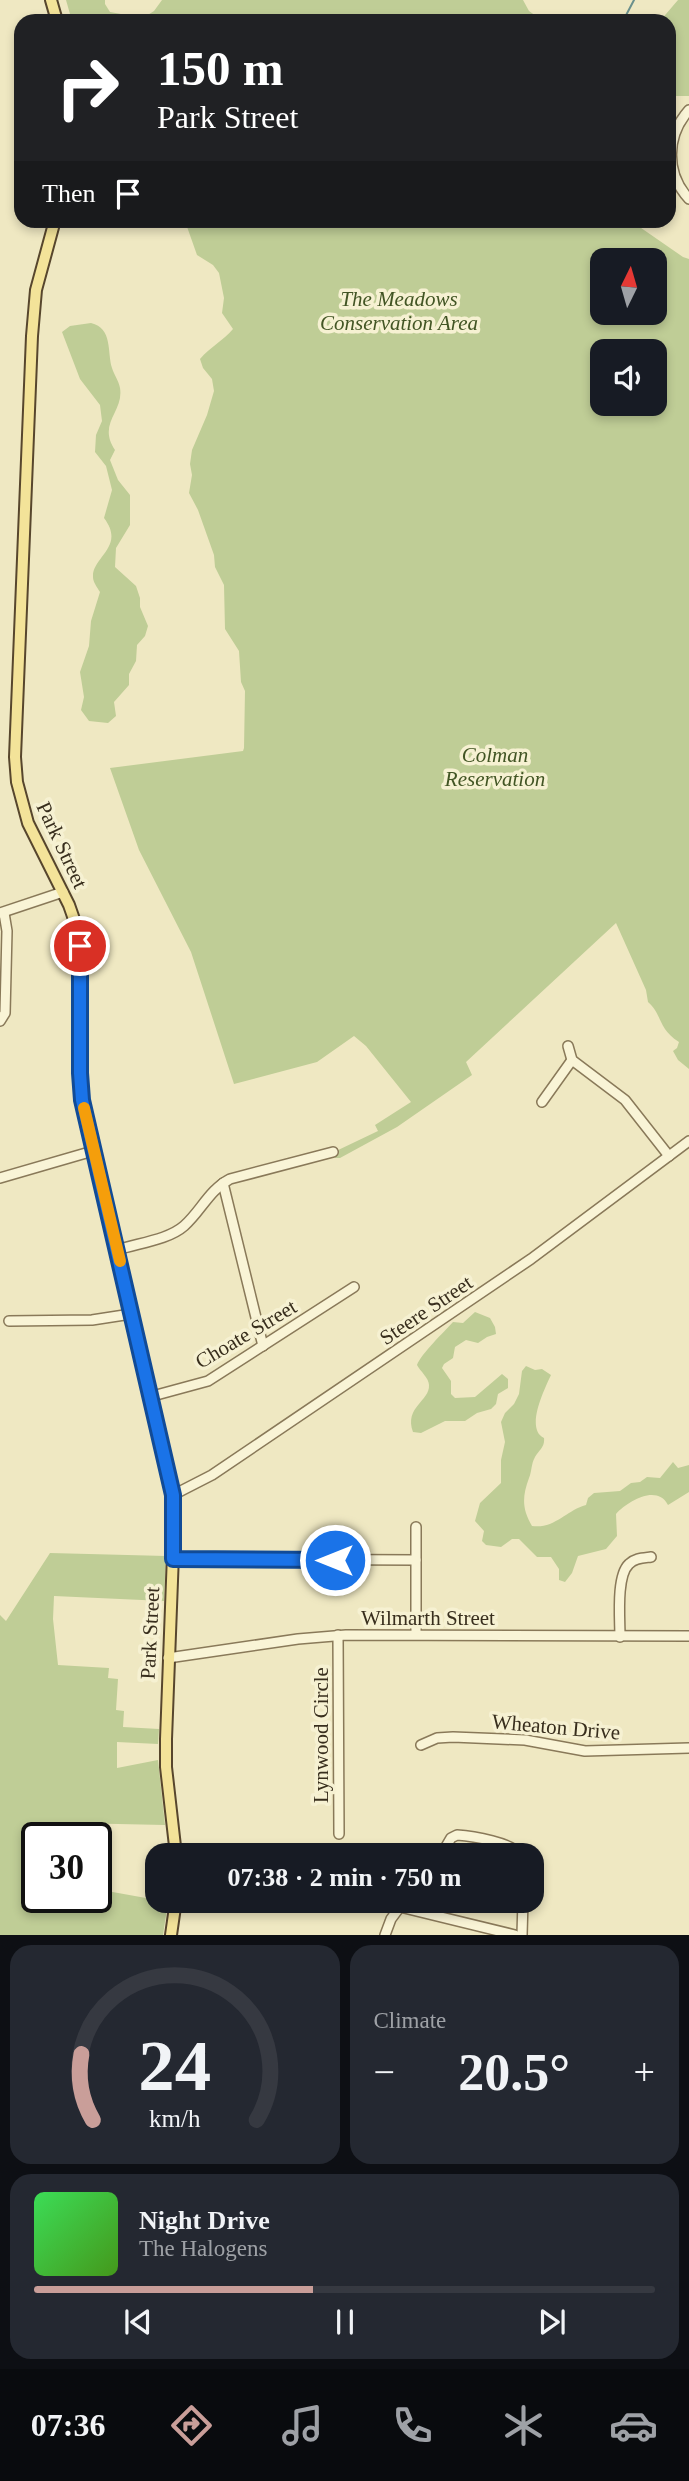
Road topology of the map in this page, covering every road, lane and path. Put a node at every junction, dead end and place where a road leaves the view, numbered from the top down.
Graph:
1 (689, 110) edge
2 (676, 129) edge
3 (676, 179) edge
4 (689, 199) edge
5 (53, 228) edge
6 (62, 892) junction
7 (2, 913) edge
8 (0, 1021) edge
9 (568, 1046) dead end
10 (572, 1060) junction
11 (542, 1102) dead end
12 (689, 1141) edge
13 (93, 1151) junction
14 (333, 1152) dead end
15 (669, 1156) junction
16 (0, 1178) edge
17 (223, 1183) junction
18 (117, 1250) junction
19 (354, 1287) dead end
20 (131, 1314) junction
21 (9, 1321) dead end
22 (263, 1346) junction
23 (149, 1397) junction
24 (173, 1495) junction
25 (416, 1527) dead end
26 (651, 1557) dead end
27 (173, 1559) junction
28 (416, 1560) junction
29 (416, 1634) junction
30 (338, 1635) junction
31 (689, 1636) edge
32 (620, 1637) junction
33 (168, 1658) junction
34 (421, 1745) dead end
35 (689, 1748) edge
36 (339, 1834) dead end
37 (175, 1843) edge
38 (448, 1843) edge
39 (496, 1843) edge
40 (174, 1913) edge
41 (396, 1913) edge
42 (436, 1913) edge
43 (523, 1913) edge
44 (171, 1935) edge
45 (386, 1935) edge
46 (515, 1935) edge
47 (522, 1935) edge

1 - 2 street
3 - 4 street
5 - 6 main road, Park Street
6 - 7 street
6 - 13 main road, Park Street
7 - 8 street
9 - 10 street
10 - 11 street
10 - 15 street
12 - 15 street, Steere Street
13 - 16 street
13 - 18 main road, Park Street
14 - 17 street
15 - 24 street, Steere Street
17 - 18 street
17 - 22 street
18 - 20 main road, Park Street
19 - 22 street, Choate Street
20 - 21 street
20 - 23 main road, Park Street
22 - 23 street, Choate Street
23 - 24 main road, Park Street
24 - 27 main road, Park Street
25 - 28 street
26 - 32 street
27 - 28 street
27 - 33 main road, Park Street
28 - 29 street
29 - 30 street, Wilmarth Street
29 - 32 street, Wilmarth Street
30 - 33 street, Wilmarth Street
30 - 36 street, Lynwood Circle
31 - 32 street, Wilmarth Street
33 - 37 main road, Park Street
34 - 35 street, Wheaton Drive
38 - 39 street
40 - 44 main road
41 - 45 street
42 - 46 street
43 - 47 street

